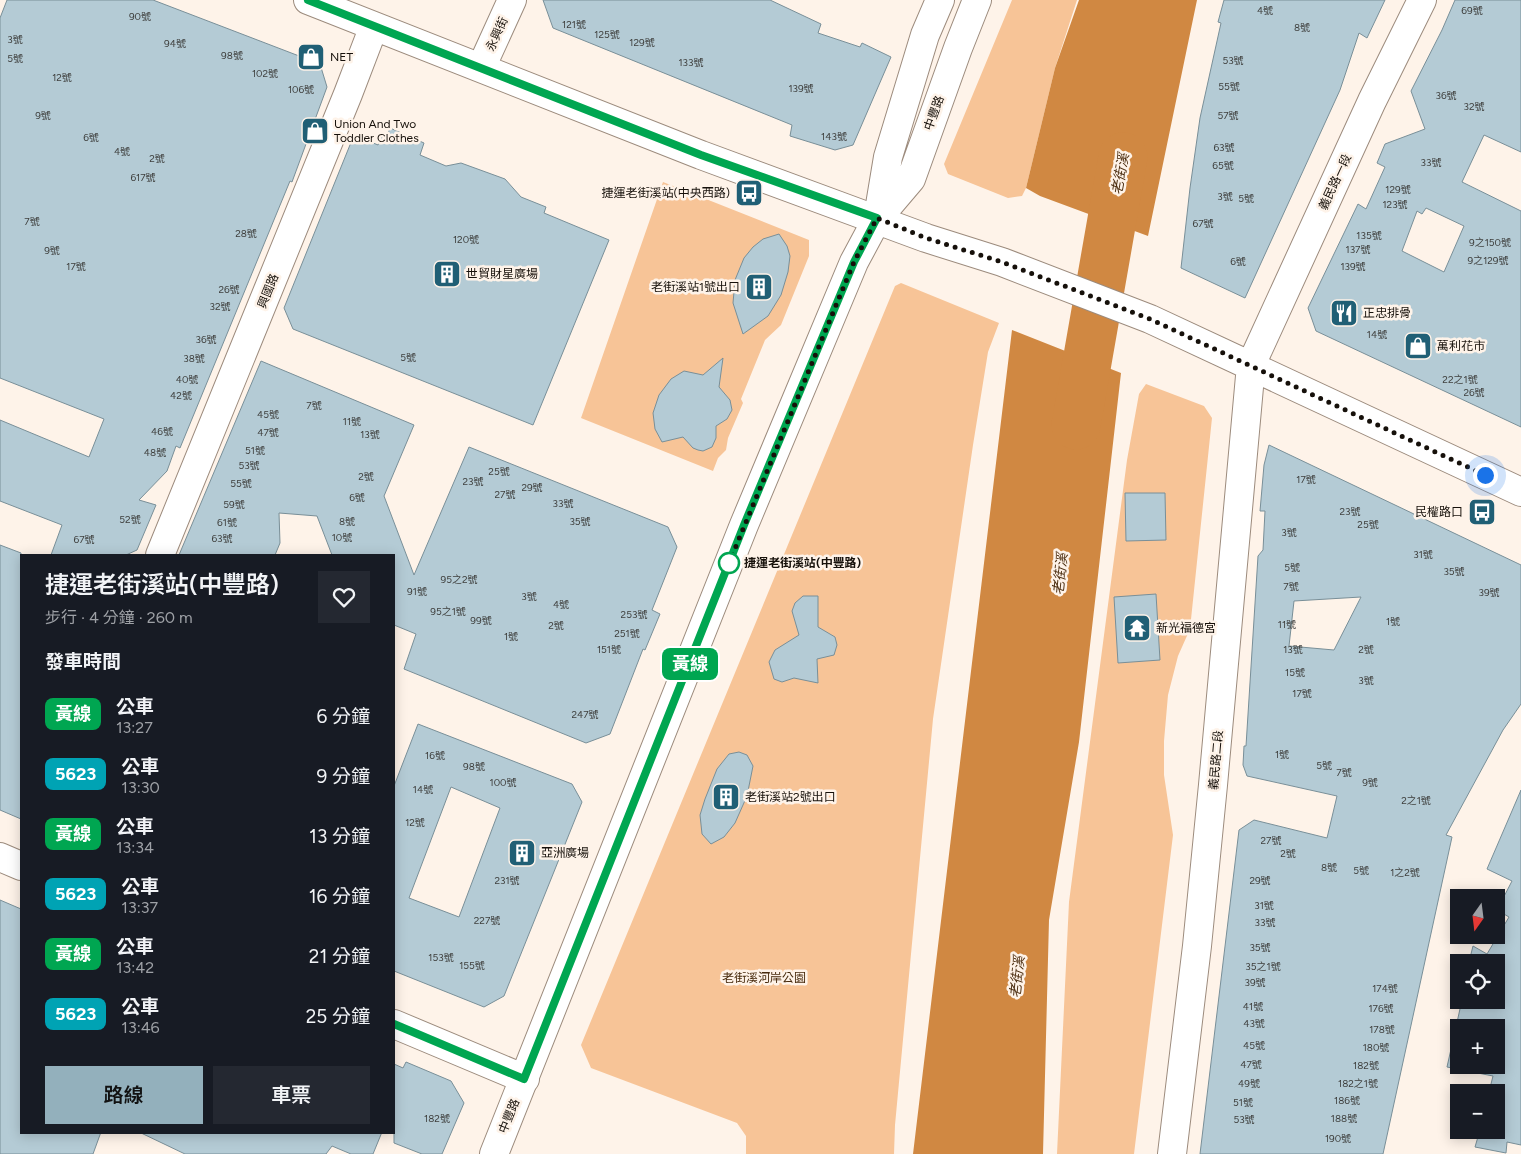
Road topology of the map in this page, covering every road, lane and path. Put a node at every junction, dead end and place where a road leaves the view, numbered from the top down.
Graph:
1 (308, 0) edge
2 (512, 0) edge
3 (940, 0) edge
4 (977, 0) edge
5 (1422, 0) edge
6 (374, 26) junction
7 (481, 68) junction
8 (877, 218) junction
9 (1251, 365) junction
10 (1521, 492) edge
11 (160, 554) edge
12 (0, 857) edge
13 (20, 866) edge
14 (395, 1024) edge
15 (524, 1079) junction
16 (494, 1154) edge
17 (1172, 1154) edge

1 - 6 street
2 - 7 street, 永興街
3 - 8 street, 中豐路
4 - 8 street, 中豐路
5 - 9 street, 義民路一段
6 - 7 street
6 - 11 street, 興國路
7 - 8 street
8 - 9 street
8 - 15 street, 中豐路
9 - 10 street
9 - 17 street, 義民路二段
12 - 13 street
14 - 15 street
15 - 16 street, 中豐路

